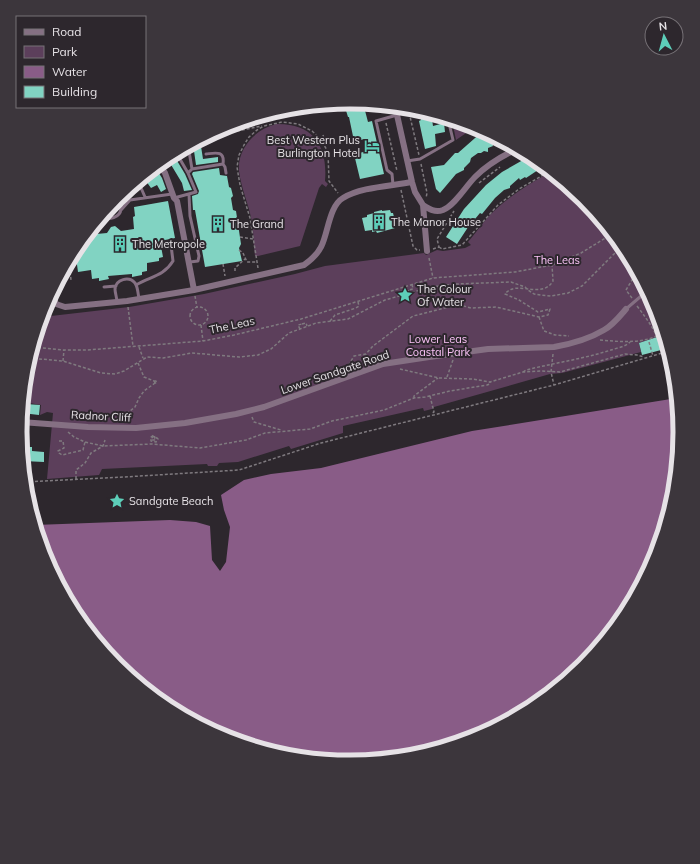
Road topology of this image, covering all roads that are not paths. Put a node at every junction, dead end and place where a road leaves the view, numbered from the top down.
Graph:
1 (397, 115) joint
2 (450, 125) edge
3 (511, 151) edge
4 (189, 152) edge
5 (206, 154) dead end
6 (179, 158) edge
7 (407, 161) junction
8 (223, 164) junction
9 (162, 169) edge
10 (192, 169) junction
11 (188, 173) junction
12 (226, 173) dead end
13 (412, 182) junction
14 (396, 185) junction
15 (140, 186) edge
16 (189, 194) junction
17 (174, 196) junction
18 (145, 197) junction
19 (121, 205) edge
20 (423, 205) junction
21 (121, 210) junction
22 (107, 219) edge
23 (171, 245) dead end
24 (427, 251) road end
25 (190, 262) junction
26 (136, 285) junction
27 (116, 286) junction
28 (104, 287) dead end
29 (194, 290) junction
30 (642, 295) edge
31 (139, 299) junction
32 (55, 301) edge
33 (117, 302) junction
34 (626, 308) joint
35 (65, 416) dead end
36 (27, 423) edge
37 (65, 427) junction
38 (136, 428) joint

1 - 7 street
1 - 14 lane
2 - 7 lane
3 - 20 street
4 - 10 lane
5 - 8 lane
6 - 11 lane
7 - 13 street
8 - 10 lane
8 - 12 lane
9 - 17 street
10 - 11 lane
11 - 16 lane
13 - 14 street
13 - 20 street
14 - 29 street
15 - 18 lane
16 - 17 lane
16 - 25 lane
17 - 18 lane
17 - 25 street
18 - 21 lane
19 - 21 lane
20 - 24 street
21 - 22 lane
23 - 26 lane
25 - 29 street
26 - 27 lane
26 - 31 lane
27 - 28 lane
27 - 33 lane
29 - 31 street
30 - 34 lane
31 - 33 street
32 - 33 street
34 - 38 street, Lower Sandgate Road
35 - 37 street, Radnor Cliff
36 - 37 street, Radnor Cliff
37 - 38 street, Radnor Cliff

